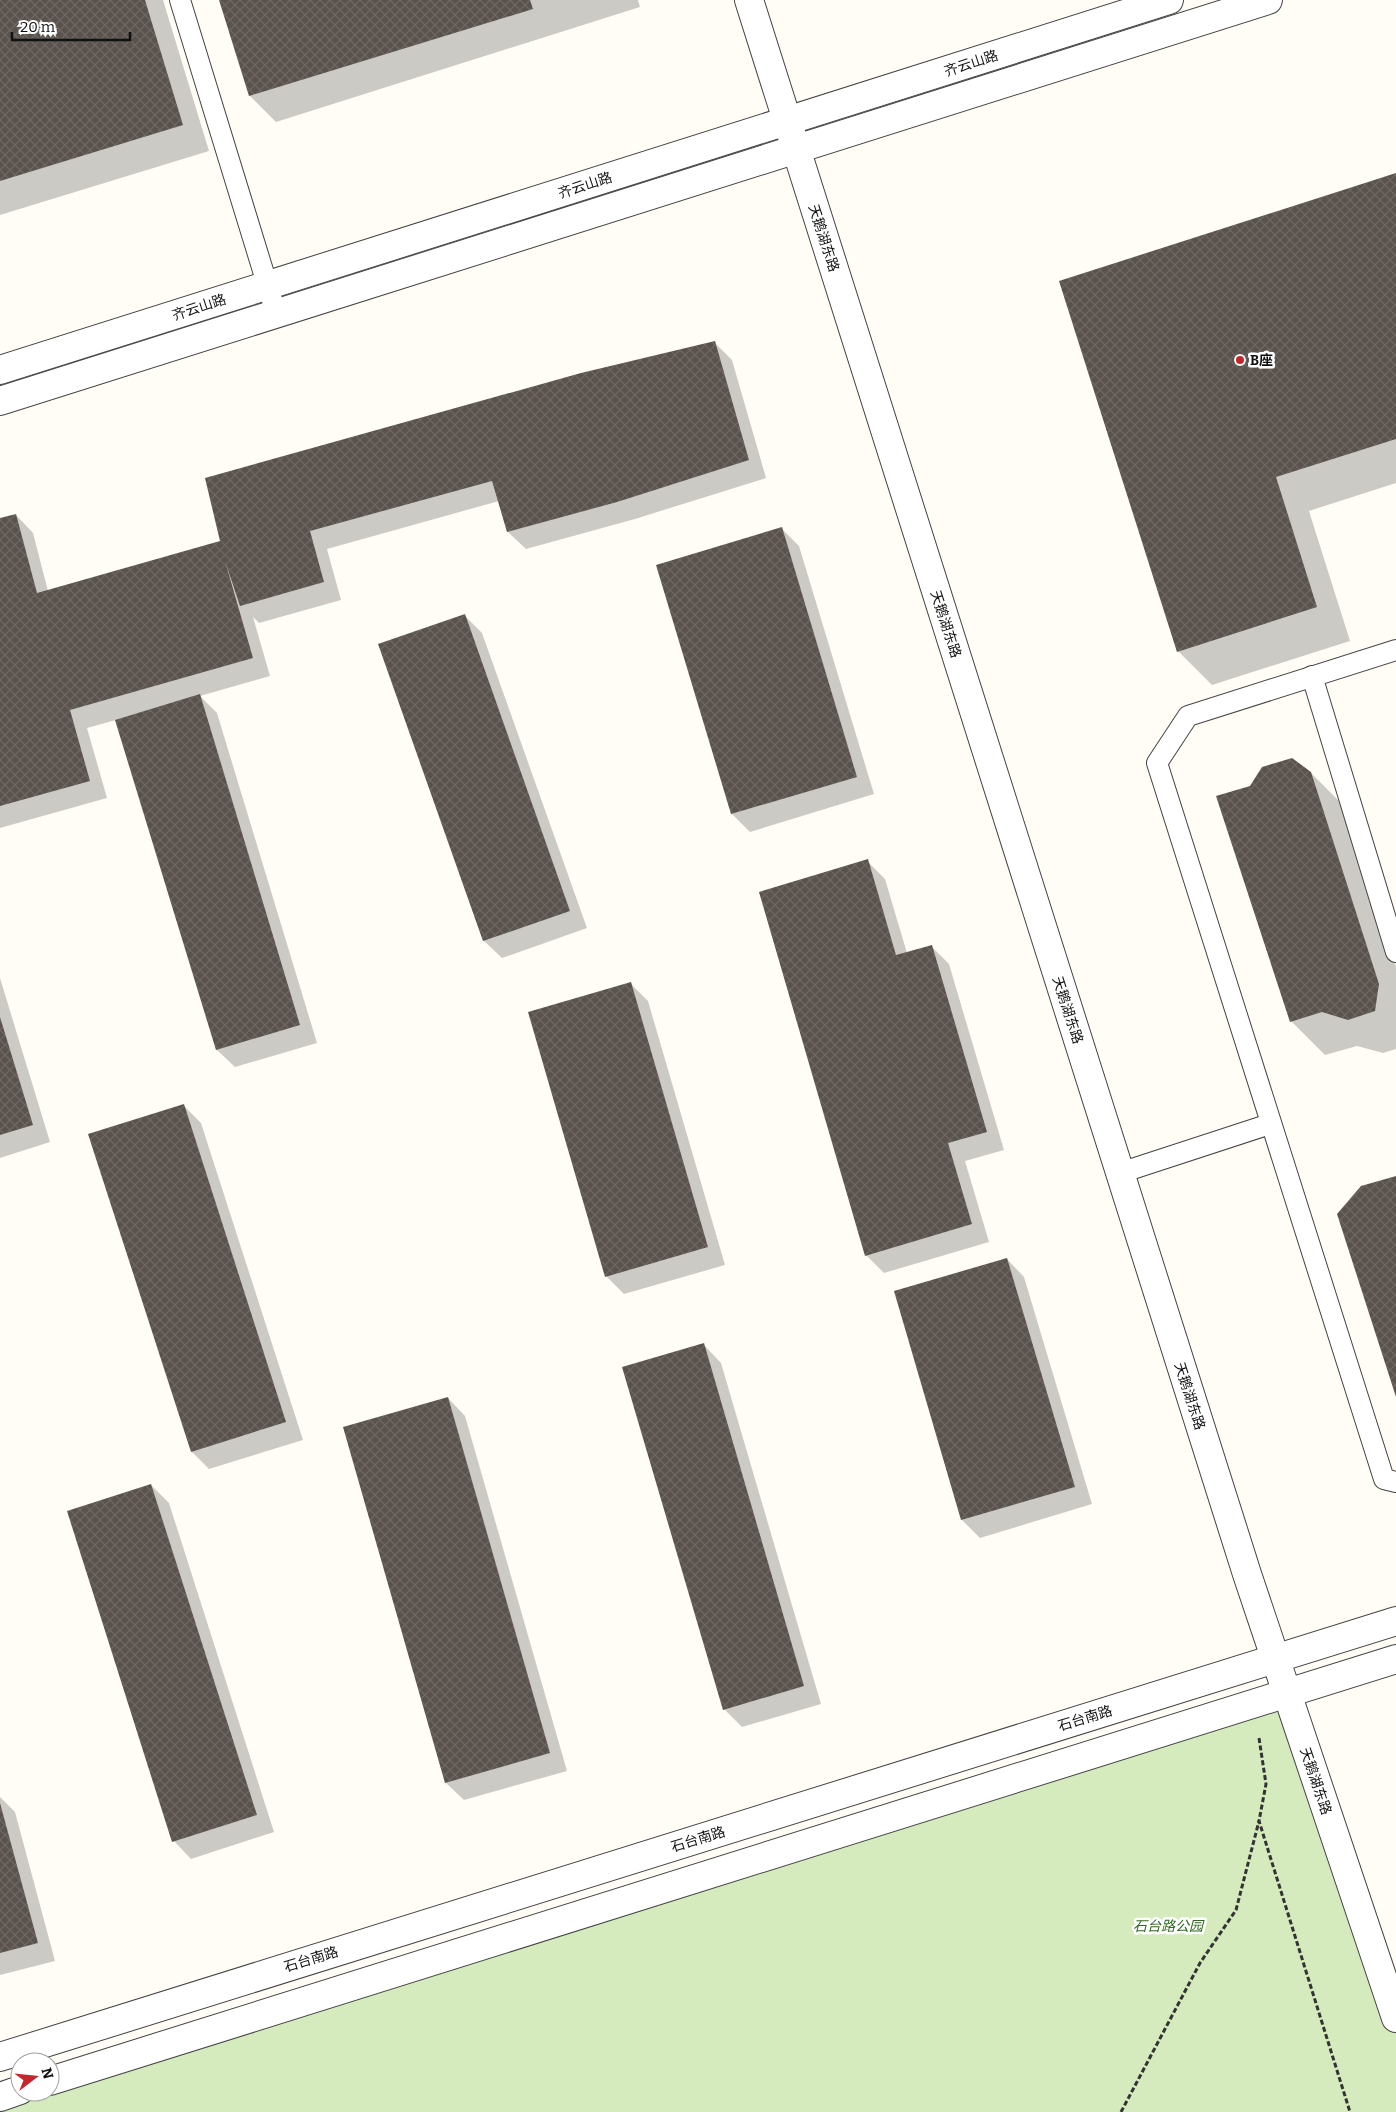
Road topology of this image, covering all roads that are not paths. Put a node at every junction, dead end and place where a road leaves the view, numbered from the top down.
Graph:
1 (180, 0) edge
2 (749, 0) edge
3 (1170, 0) edge
4 (1268, 0) edge
5 (787, 121) junction
6 (796, 149) junction
7 (266, 285) junction
8 (276, 313) junction
9 (0, 370) edge
10 (0, 400) edge
11 (1396, 650) edge
12 (1312, 676) junction
13 (1396, 952) edge
14 (1270, 1124) junction
15 (1120, 1173) junction
16 (1396, 1482) edge
17 (1396, 1621) edge
18 (1276, 1658) junction
19 (1396, 1659) edge
20 (1287, 1693) junction
21 (1396, 2018) edge
22 (0, 2056) edge
23 (60, 2078) edge

1 - 7 lane
2 - 5 street, 天鹅湖东路
3 - 5 street, 齐云山路
4 - 6 street
5 - 6 street, 天鹅湖东路
5 - 7 street, 齐云山路
6 - 8 street
6 - 15 street, 天鹅湖东路
7 - 8 lane
7 - 9 street, 齐云山路
8 - 10 street
11 - 12 lane
12 - 13 lane
12 - 14 lane
14 - 15 lane
14 - 16 lane
15 - 18 street, 天鹅湖东路
17 - 18 street, 石台南路
18 - 20 street, 天鹅湖东路
18 - 22 street, 石台南路
19 - 20 street
20 - 21 street, 天鹅湖东路
20 - 23 street

